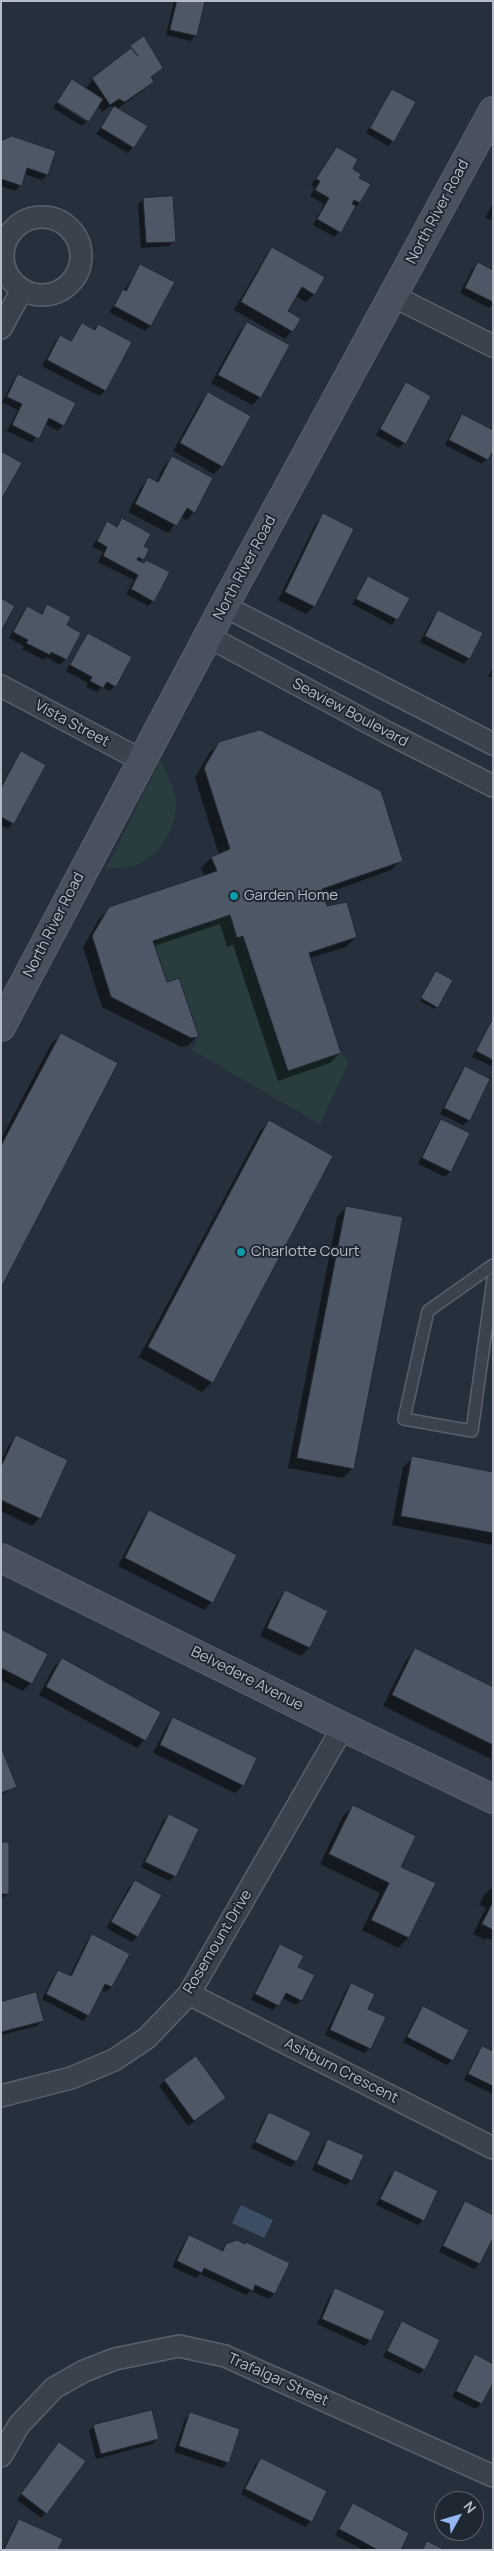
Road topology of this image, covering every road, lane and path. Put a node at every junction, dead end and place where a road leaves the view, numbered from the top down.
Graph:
1 (493, 111) edge
2 (22, 290) dead end
3 (392, 296) junction
4 (1, 328) edge
5 (493, 346) edge
6 (224, 606) junction
7 (209, 637) junction
8 (1, 686) edge
9 (493, 744) edge
10 (143, 761) junction
11 (493, 786) edge
12 (1, 1027) edge
13 (493, 1265) edge
14 (493, 1279) edge
15 (1, 1558) edge
16 (342, 1727) junction
17 (493, 1799) edge
18 (189, 1994) junction
19 (1, 2096) edge
20 (493, 2148) edge
21 (1, 2456) edge
22 (493, 2476) edge

1 - 3 main road, North River Road
2 - 4 street
3 - 5 street
3 - 6 main road, North River Road
6 - 7 main road, North River Road
6 - 9 street
7 - 10 main road, North River Road
7 - 11 street, Seaview Boulevard
8 - 10 street, Vista Street
10 - 12 main road, North River Road
13 - 14 lane
15 - 16 main road, Belvedere Avenue
16 - 17 main road, Belvedere Avenue
16 - 18 street, Rosemount Drive
18 - 19 street, Rosemount Drive
18 - 20 street, Ashburn Crescent
21 - 22 street, Trafalgar Street

